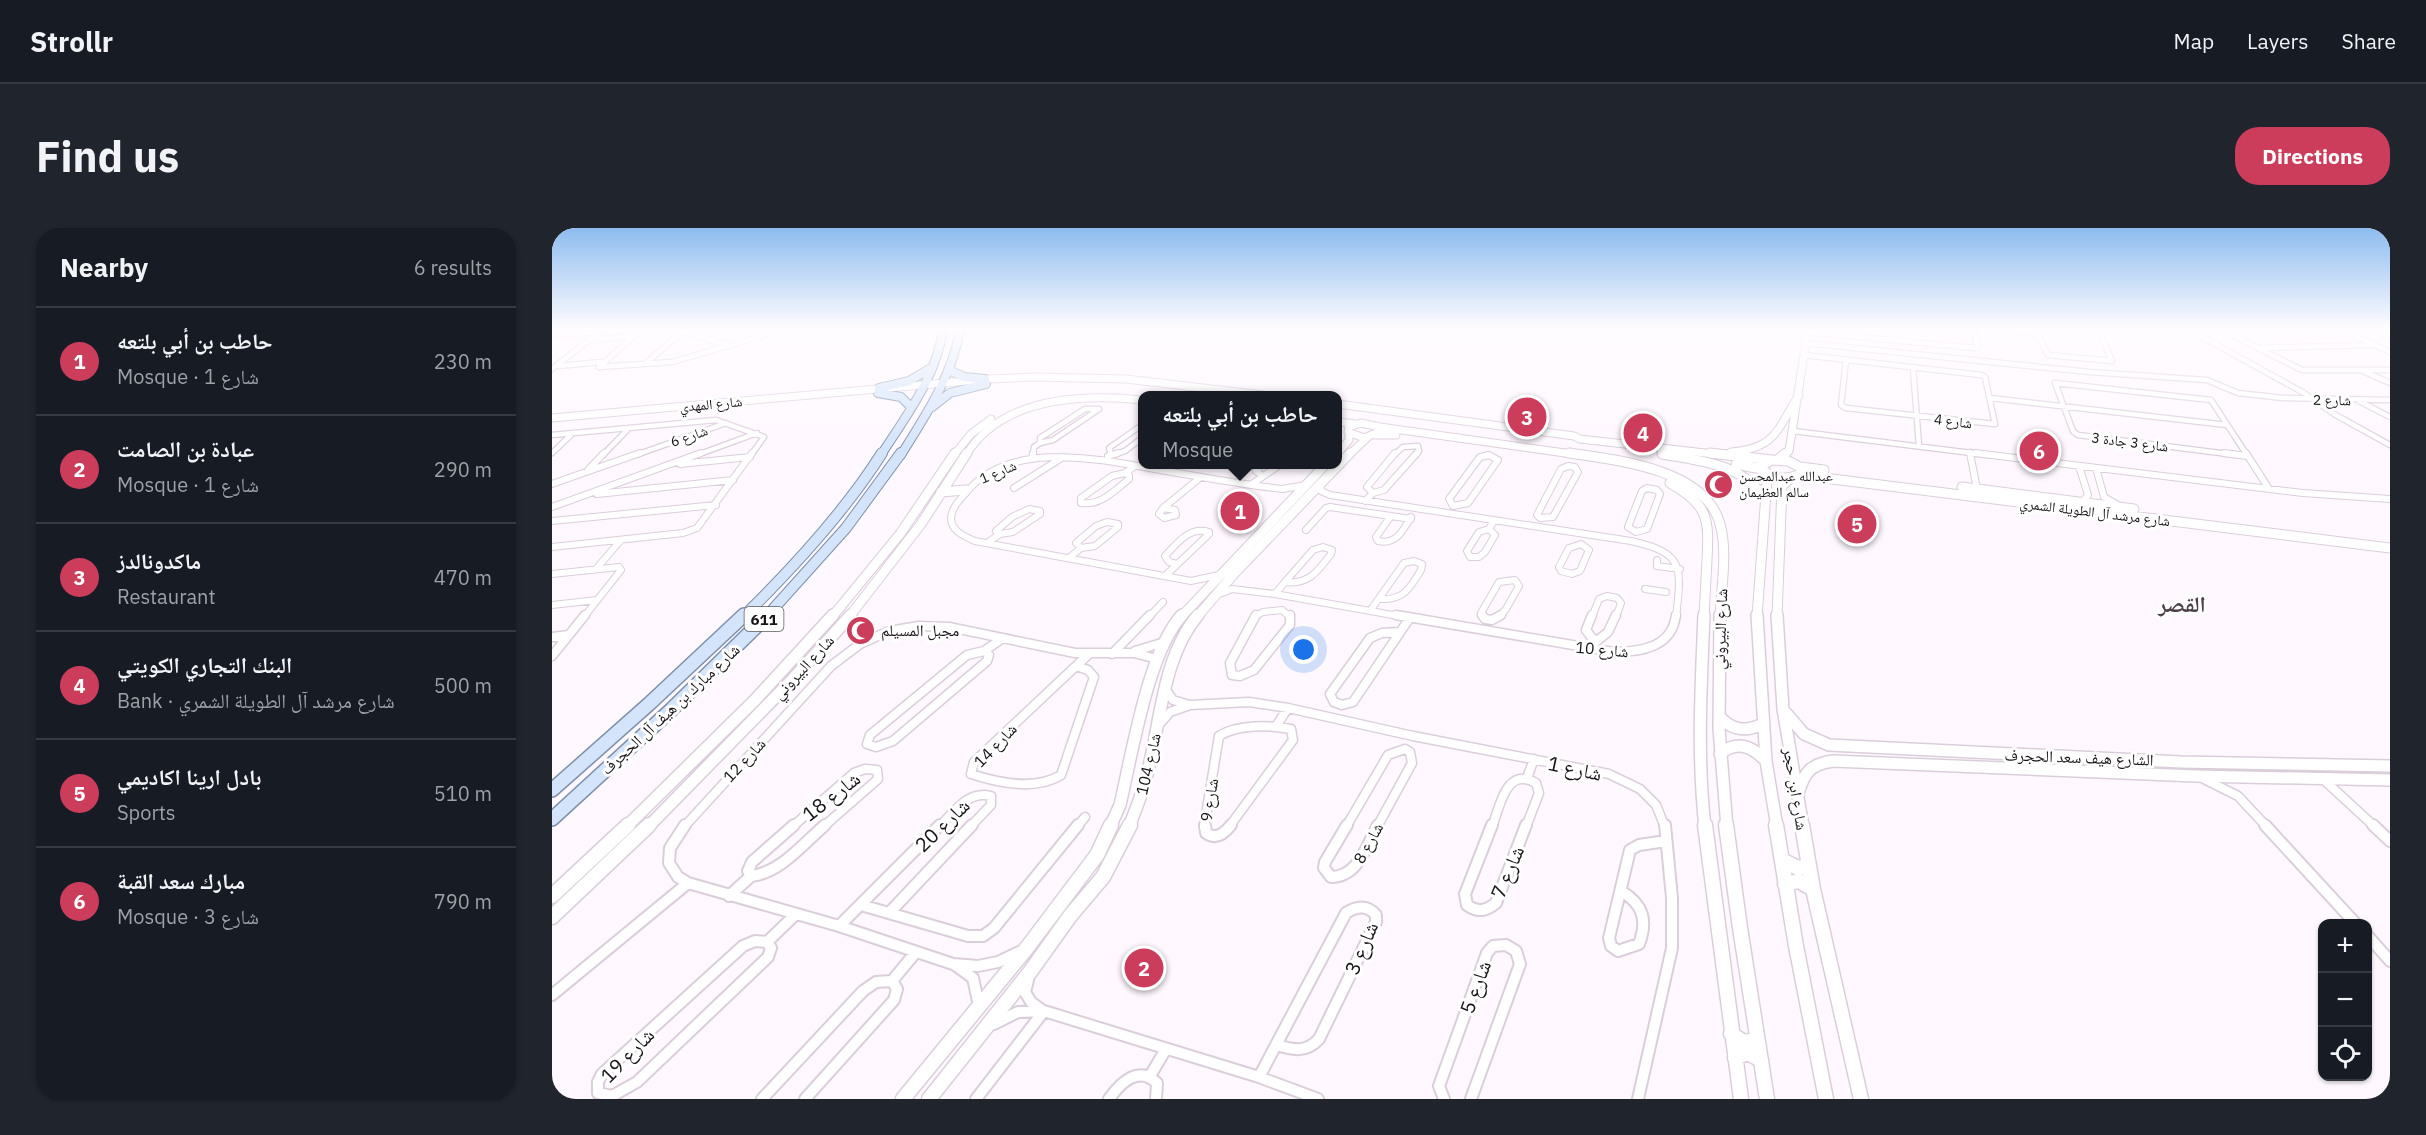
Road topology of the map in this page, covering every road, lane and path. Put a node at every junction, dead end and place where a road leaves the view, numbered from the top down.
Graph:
1 (929, 370) edge
2 (932, 370) edge
3 (948, 370) edge
4 (951, 370) edge
5 (1802, 370) edge
6 (1845, 370) edge
7 (1913, 370) edge
8 (1935, 370) edge
9 (2065, 370) edge
10 (2261, 370) edge
11 (2302, 370) edge
12 (2361, 370) junction
13 (2390, 370) edge
14 (988, 381) junction
15 (2390, 383) edge
16 (941, 385) junction
17 (924, 387) junction
18 (877, 391) junction
19 (1197, 391) edge
20 (1207, 391) edge
21 (1229, 391) edge
22 (1232, 391) edge
23 (1138, 395) edge
24 (1799, 396) junction
25 (1990, 398) junction
26 (2314, 399) junction
27 (1138, 400) edge
28 (2358, 400) junction
29 (2390, 400) edge
30 (1342, 405) edge
31 (2064, 406) junction
32 (911, 407) junction
33 (1342, 411) edge
34 (1359, 413) junction
35 (923, 417) junction
36 (1917, 417) junction
37 (2390, 417) edge
38 (1398, 418) junction
39 (552, 420) edge
40 (1342, 422) edge
41 (727, 423) junction
42 (1359, 424) junction
43 (2228, 425) junction
44 (629, 428) junction
45 (1138, 428) edge
46 (1342, 429) edge
47 (1375, 431) junction
48 (1792, 431) junction
49 (573, 433) junction
50 (757, 433) junction
51 (1348, 433) junction
52 (552, 435) edge
53 (1138, 442) edge
54 (1040, 443) junction
55 (1575, 443) junction
56 (1632, 443) junction
57 (2390, 445) edge
58 (1919, 446) junction
59 (1679, 449) junction
60 (1532, 450) junction
61 (1789, 451) junction
62 (1342, 452) edge
63 (1970, 452) junction
64 (552, 453) edge
65 (1111, 454) junction
66 (1342, 454) edge
67 (1662, 454) junction
68 (2247, 456) junction
69 (750, 457) junction
70 (1065, 457) junction
71 (1032, 459) junction
72 (1774, 460) junction
73 (1102, 461) junction
74 (668, 465) junction
75 (1135, 466) junction
76 (1138, 466) edge
77 (2079, 466) junction
78 (2096, 468) junction
79 (1156, 469) edge
80 (1179, 469) edge
81 (1258, 469) edge
82 (1276, 469) edge
83 (1323, 469) edge
84 (1327, 469) edge
85 (587, 471) junction
86 (1763, 471) junction
87 (1797, 471) junction
88 (1176, 472) junction
89 (1125, 473) junction
90 (1261, 475) junction
91 (1201, 477) junction
92 (733, 480) junction
93 (552, 484) edge
94 (1252, 484) junction
95 (1313, 485) junction
96 (1014, 488) dead end
97 (1917, 488) junction
98 (1282, 489) junction
99 (1977, 489) junction
100 (2269, 489) junction
101 (938, 490) junction
102 (966, 490) junction
103 (1372, 492) junction
104 (584, 495) junction
105 (1330, 495) junction
106 (2390, 499) edge
107 (1301, 500) junction
108 (1765, 500) junction
109 (1365, 501) junction
110 (2073, 501) junction
111 (716, 504) junction
112 (552, 507) edge
113 (1163, 508) dead end
114 (2125, 508) junction
115 (1417, 510) junction
116 (1453, 511) junction
117 (1391, 516) junction
118 (1410, 519) junction
119 (1544, 519) junction
120 (552, 521) edge
121 (1494, 521) junction
122 (2259, 526) junction
123 (2218, 527) junction
124 (1539, 528) junction
125 (1489, 529) junction
126 (1262, 531) junction
127 (1306, 531) dead end
128 (1636, 532) junction
129 (1000, 534) junction
130 (1584, 534) junction
131 (621, 540) junction
132 (1631, 541) junction
133 (2390, 542) edge
134 (987, 543) junction
135 (1581, 544) junction
136 (552, 547) edge
137 (1260, 547) junction
138 (1081, 548) junction
139 (2390, 548) edge
140 (1069, 558) junction
141 (1656, 560) dead end
142 (1178, 564) junction
143 (596, 569) junction
144 (1680, 569) junction
145 (552, 574) edge
146 (1233, 574) junction
147 (1219, 575) junction
148 (1165, 576) junction
149 (1191, 581) junction
150 (1285, 582) junction
151 (1707, 583) junction
152 (1722, 586) junction
153 (1645, 589) dead end
154 (1246, 590) junction
155 (1673, 593) junction
156 (1275, 594) junction
157 (1207, 596) junction
158 (1293, 597) junction
159 (1380, 599) junction
160 (597, 600) junction
161 (1163, 602) dead end
162 (552, 605) edge
163 (1282, 610) junction
164 (1370, 611) junction
165 (1409, 619) junction
166 (1488, 620) junction
167 (1757, 622) junction
168 (1776, 626) junction
169 (1481, 631) junction
170 (1399, 632) junction
171 (569, 635) junction
172 (552, 637) edge
173 (1003, 638) junction
174 (1596, 639) junction
175 (1165, 642) junction
176 (1591, 650) junction
177 (984, 651) junction
178 (1127, 653) junction
179 (1089, 654) junction
180 (1112, 654) junction
181 (552, 656) edge
182 (1155, 662) junction
183 (1076, 666) junction
184 (677, 677) junction
185 (1166, 690) junction
186 (1190, 705) junction
187 (1288, 708) junction
188 (1783, 709) junction
189 (1719, 716) junction
190 (1763, 724) junction
191 (1276, 726) junction
192 (1157, 728) junction
193 (651, 729) junction
194 (1413, 736) junction
195 (1856, 747) junction
196 (1405, 749) junction
197 (1720, 754) junction
198 (1534, 759) junction
199 (1766, 761) junction
200 (1858, 762) junction
201 (2390, 766) edge
202 (2195, 776) junction
203 (2243, 777) junction
204 (1527, 778) junction
205 (1126, 779) junction
206 (1146, 779) junction
207 (2324, 780) junction
208 (2390, 780) edge
209 (552, 790) edge
210 (2238, 796) junction
211 (1797, 797) junction
212 (1085, 817) dead end
213 (552, 819) edge
214 (1107, 834) junction
215 (1125, 837) junction
216 (1666, 842) junction
217 (2390, 842) edge
218 (1782, 860) junction
219 (1809, 866) junction
220 (751, 876) junction
221 (688, 883) junction
222 (1785, 884) junction
223 (1813, 889) junction
224 (1621, 891) junction
225 (552, 896) edge
226 (729, 896) junction
227 (861, 905) junction
228 (889, 913) junction
229 (795, 915) junction
230 (552, 917) edge
231 (2351, 919) edge
232 (839, 926) junction
233 (2372, 941) edge
234 (767, 942) junction
235 (1026, 949) junction
236 (916, 952) junction
237 (2390, 961) edge
238 (954, 964) junction
239 (1030, 972) junction
240 (892, 981) junction
241 (552, 995) edge
242 (979, 1006) junction
243 (1044, 1011) junction
244 (983, 1031) junction
245 (1731, 1034) junction
246 (1757, 1039) junction
247 (1277, 1045) junction
248 (1166, 1049) junction
249 (1735, 1058) junction
250 (1761, 1060) junction
251 (1150, 1076) junction
252 (1259, 1077) junction
253 (762, 1099) edge
254 (805, 1099) edge
255 (903, 1099) edge
256 (929, 1099) edge
257 (976, 1099) edge
258 (1109, 1099) edge
259 (1156, 1099) edge
260 (1318, 1099) edge
261 (1444, 1099) edge
262 (1471, 1099) edge
263 (1638, 1099) edge
264 (1741, 1099) edge
265 (1767, 1099) edge
266 (1826, 1099) edge
267 (1862, 1099) edge

1 - 18 main road
2 - 17 main road, شارع مبارك بن هيف آل الحجرف / 611
3 - 16 main road, شارع مبارك بن هيف آل الحجرف / 611
4 - 14 main road
5 - 24 street
6 - 36 street, شارع 4
7 - 36 street
8 - 25 street, شارع 4
9 - 26 street, شارع 2
10 - 26 street
11 - 12 street
12 - 13 street
12 - 15 street
14 - 16 street
14 - 19 street
14 - 22 street
14 - 35 main road
16 - 17 street, شارع المهدي
16 - 35 main road, شارع مبارك بن هيف آل الحجرف / 611
17 - 18 street, شارع المهدي
17 - 32 main road, شارع مبارك بن هيف آل الحجرف / 611
18 - 32 main road
18 - 39 street, شارع المهدي
18 - 39 street, شارع المهدي
20 - 21 street
23 - 101 street, شارع البيروني
24 - 48 street
24 - 59 street
25 - 31 street
25 - 36 street, شارع 4
26 - 28 street, شارع 2
26 - 57 street
27 - 101 street, شارع البيروني
28 - 29 street, شارع 2
28 - 37 street, شارع 2
30 - 56 street
31 - 43 street
31 - 43 street, شارع 3 جادة 3
31 - 68 street, شارع 3 جادة 3
32 - 184 main road, شارع مبارك بن هيف آل الحجرف / 611
33 - 34 street
34 - 38 street
34 - 42 street
35 - 193 main road, شارع مبارك بن هيف آل الحجرف / 611
36 - 58 street
38 - 47 street, شارع 104
38 - 55 street
40 - 42 street
41 - 44 street, شارع 6
41 - 50 street
41 - 85 street, شارع 6
42 - 47 street
42 - 51 street, شارع 104
43 - 68 street, شارع 3 جادة 3
44 - 49 street, شارع 6
44 - 85 street
45 - 65 street
46 - 51 street
47 - 51 street
47 - 60 street, شارع البيروني
47 - 66 street, شارع 104
48 - 58 street
48 - 61 street
49 - 52 street, شارع 6
49 - 64 street
50 - 69 street
50 - 74 street
51 - 62 street, شارع 104
53 - 65 street
54 - 54 street
54 - 71 street
55 - 56 street
55 - 67 street
56 - 59 street
58 - 63 street
59 - 72 street
60 - 151 street, شارع البيروني
60 - 152 street, شارع البيروني
61 - 72 street
61 - 87 street
63 - 77 street
63 - 99 street
65 - 73 street
67 - 86 street
67 - 108 street
68 - 100 street, شارع 3 جادة 3
69 - 74 street
69 - 92 street
70 - 71 street, شارع 1
70 - 73 street, شارع 1
70 - 96 street
71 - 102 street, شارع 1
72 - 86 street
72 - 87 street
73 - 75 street, شارع 1
74 - 104 street
75 - 76 street, شارع 1
75 - 89 street
77 - 78 street
77 - 110 street
78 - 100 street
78 - 114 street
79 - 88 street, شارع 1
80 - 88 street
81 - 90 street
82 - 90 street
83 - 95 street, شارع 104
84 - 95 street, شارع 104
85 - 93 street, شارع 6
86 - 87 street
86 - 108 street, شارع ابن حجر
87 - 97 street, شارع مرشد آل الطويلة الشمري
87 - 99 street, شارع مرشد آل الطويلة الشمري
87 - 168 street, شارع ابن حجر
88 - 91 street, شارع 1
89 - 89 street
90 - 94 street
91 - 94 street, شارع 1
91 - 113 street
92 - 104 street
92 - 111 street
94 - 98 street, شارع 1
95 - 98 street, شارع 1
95 - 105 street
95 - 107 street, شارع 104
97 - 99 street
97 - 123 street, شارع مرشد آل الطويلة الشمري
98 - 107 street
99 - 110 street, شارع مرشد آل الطويلة الشمري
100 - 106 street
101 - 102 street
101 - 225 street, شارع البيروني
101 - 230 street, شارع البيروني
102 - 134 street, شارع 1
103 - 103 street
103 - 109 street
104 - 112 street
105 - 107 street
105 - 109 street
107 - 126 street, شارع 104
107 - 137 street, شارع 104
108 - 167 street, شارع ابن حجر
109 - 115 street
110 - 114 street, شارع مرشد آل الطويلة الشمري
111 - 120 street
111 - 131 street
114 - 122 street, شارع مرشد آل الطويلة الشمري
115 - 116 street
115 - 118 street
116 - 116 street
116 - 121 street
117 - 118 street
117 - 118 street
117 - 127 street
119 - 119 street
119 - 124 street
121 - 124 street
121 - 125 street
122 - 123 street
122 - 133 street, شارع مرشد آل الطويلة الشمري
123 - 139 street, شارع مرشد آل الطويلة الشمري
124 - 130 street
125 - 125 street
126 - 137 street
126 - 147 street, شارع 104
128 - 128 street
128 - 132 street
129 - 129 street
129 - 134 street
130 - 132 street
130 - 135 street
131 - 136 street
131 - 143 street
132 - 144 street
134 - 140 street, شارع 1
135 - 135 street
137 - 146 street, شارع 104
138 - 138 street
138 - 140 street
140 - 148 street, شارع 1
141 - 144 street
142 - 142 street
142 - 148 street
143 - 145 street
143 - 160 street
144 - 155 street, شارع 10
146 - 154 street
146 - 157 street, شارع 104
147 - 149 street, شارع 1
147 - 157 street, شارع 104
148 - 149 street, شارع 1
149 - 157 street
150 - 150 street
150 - 156 street
151 - 152 street
151 - 245 street, شارع البيروني
152 - 189 street, شارع البيروني
153 - 155 street
154 - 156 street, شارع 10
154 - 157 street, شارع 10
155 - 176 street, شارع 10
156 - 158 street, شارع 10
157 - 175 street, شارع 104
157 - 185 street, شارع 104
158 - 163 street
158 - 164 street, شارع 10
159 - 159 street
159 - 164 street
160 - 162 street
160 - 171 street
161 - 180 street
163 - 163 street
164 - 165 street, شارع 10
165 - 169 street, شارع 10
165 - 170 street
166 - 166 street
166 - 169 street
167 - 168 street
167 - 190 street, شارع ابن حجر
168 - 188 street, شارع ابن حجر
169 - 176 street, شارع 10
170 - 170 street
171 - 172 street
171 - 181 street
173 - 177 street
173 - 179 street, شارع 12
173 - 221 street, شارع 12
174 - 174 street
174 - 176 street
175 - 178 street, شارع 12
175 - 182 street, شارع 104
177 - 177 street
178 - 180 street, شارع 12
178 - 182 street, شارع 12
179 - 180 street, شارع 12
179 - 183 street, شارع 14
182 - 205 street, شارع 104
183 - 183 street, شارع 14
184 - 193 main road
184 - 209 main road, شارع مبارك بن هيف آل الحجرف / 611
185 - 186 street
185 - 192 street, شارع 104
186 - 187 street, شارع 1
186 - 192 street, شارع 1
187 - 191 street
187 - 194 street, شارع 1
188 - 195 street, الشارع هيف سعد الحجرف
188 - 211 street, شارع ابن حجر
189 - 190 street
189 - 197 street, شارع البيروني
190 - 199 street, شارع ابن حجر
191 - 191 street, شارع 9
192 - 206 street, شارع 104
193 - 213 main road, شارع مبارك بن هيف آل الحجرف / 611
194 - 196 street, شارع 8
194 - 198 street, شارع 1
195 - 200 street
195 - 201 street, الشارع هيف سعد الحجرف
196 - 196 street, شارع 8
197 - 199 street
197 - 246 street, شارع البيروني
198 - 204 street
198 - 216 street, شارع 1
199 - 218 street, شارع ابن حجر
200 - 202 street, الشارع هيف سعد الحجرف
200 - 211 street, الشارع هيف سعد الحجرف
202 - 203 street, الشارع هيف سعد الحجرف
202 - 210 street
203 - 207 street, الشارع هيف سعد الحجرف
203 - 210 street
204 - 204 street, شارع 7
205 - 206 street
205 - 214 street, شارع 104
206 - 215 street, شارع 104
207 - 208 street, الشارع هيف سعد الحجرف
207 - 217 street
210 - 231 street
211 - 219 street, شارع ابن حجر
212 - 228 street
214 - 215 street
214 - 235 street, شارع 104
215 - 239 street, شارع 104
216 - 224 street
216 - 263 street, شارع 1
218 - 219 street
218 - 222 street, شارع ابن حجر
219 - 223 street, شارع ابن حجر
220 - 220 street, شارع 18
220 - 226 street, شارع 18
221 - 226 street, شارع 12
221 - 241 street
222 - 223 street
222 - 266 street, شارع ابن حجر
223 - 267 street, شارع ابن حجر
224 - 224 street
226 - 229 street, شارع 12
227 - 228 street
227 - 228 street, شارع 20
227 - 232 street, شارع 20
229 - 232 street, شارع 12
229 - 234 street, شارع 19
232 - 236 street, شارع 12
233 - 237 street
234 - 234 street, شارع 19
235 - 238 street, شارع 12
235 - 242 street, شارع 104
236 - 238 street, شارع 12
236 - 240 street
238 - 242 street, شارع 12
239 - 243 street
239 - 244 street, شارع 104
240 - 253 street
240 - 254 street
242 - 255 street, شارع 104
243 - 244 street
243 - 248 street
243 - 257 street
244 - 256 street, شارع 104
245 - 246 street
245 - 249 street, شارع البيروني
246 - 250 street, شارع البيروني
247 - 247 street, شارع 3
247 - 252 street, شارع 3
248 - 251 street
248 - 252 street
249 - 250 street
249 - 264 street, شارع البيروني
250 - 265 street, شارع البيروني
251 - 258 street
251 - 259 street
252 - 260 street
261 - 262 street, شارع 5

